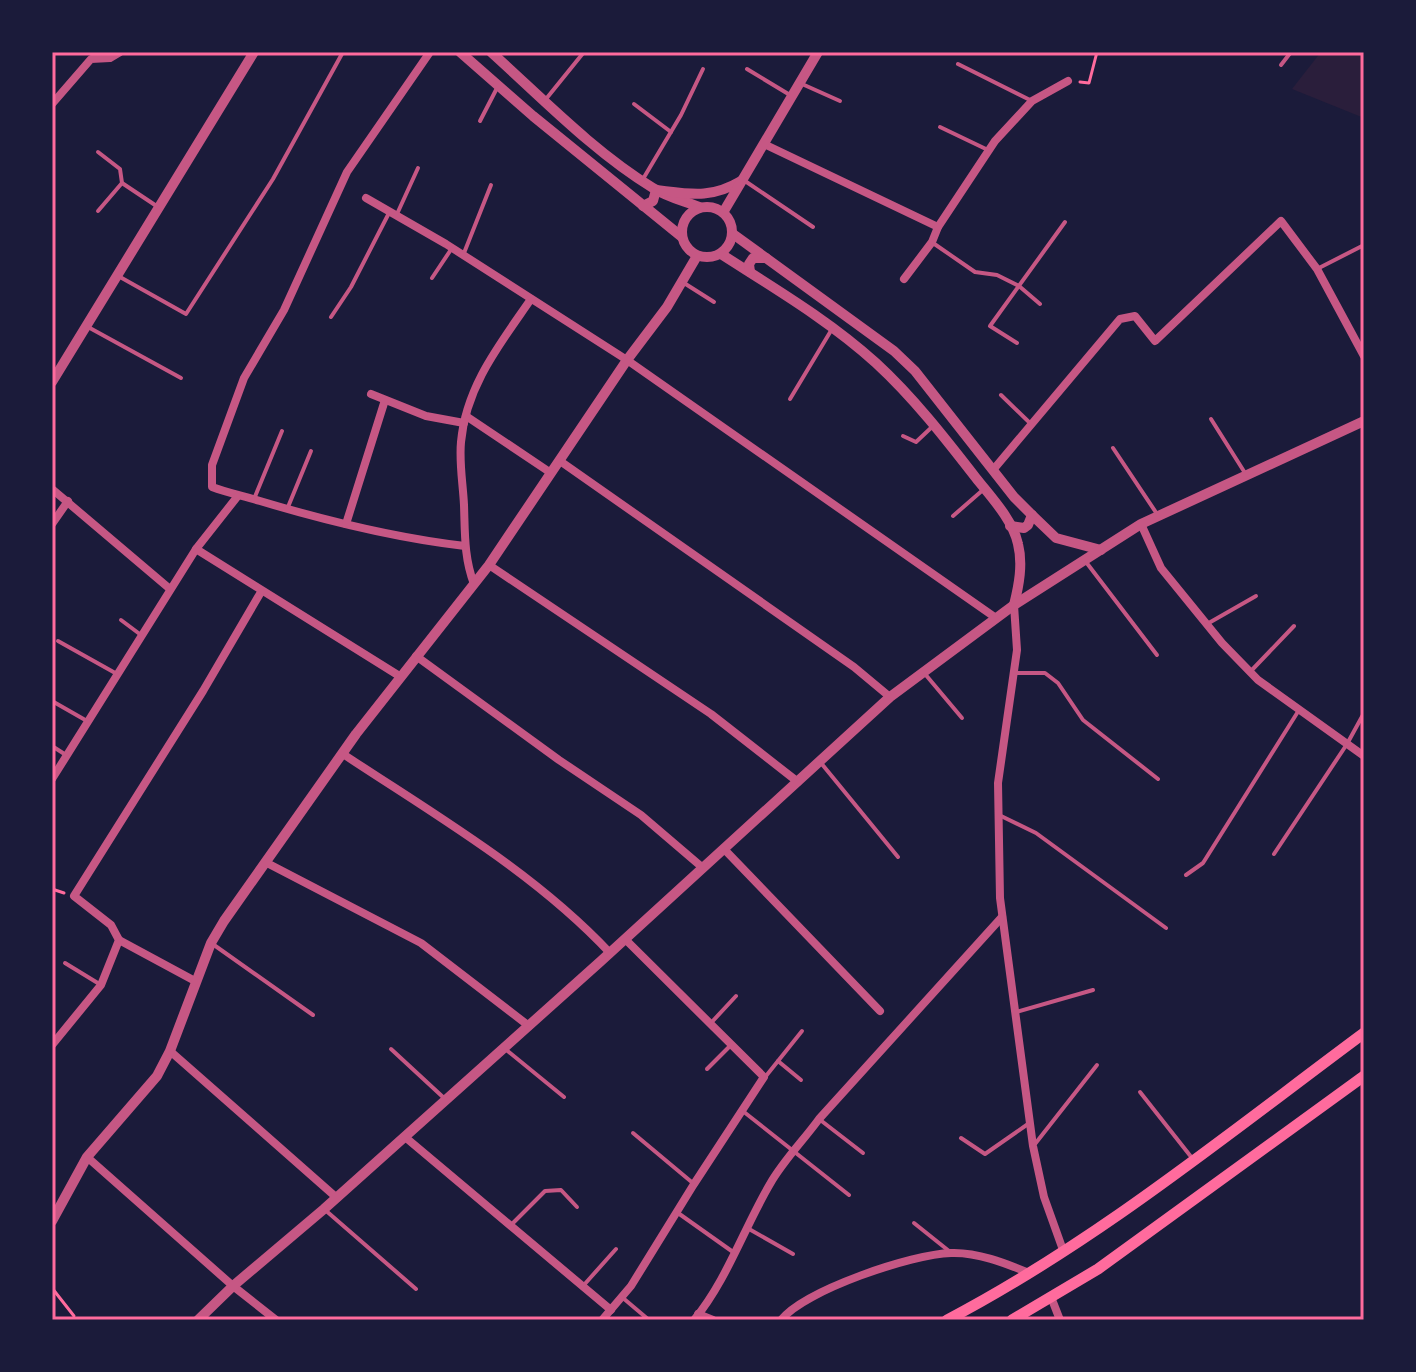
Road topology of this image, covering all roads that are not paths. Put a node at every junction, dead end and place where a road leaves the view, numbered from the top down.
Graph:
1 (120, 52) edge
2 (254, 52) edge
3 (343, 52) edge
4 (430, 52) edge
5 (460, 52) edge
6 (491, 52) edge
7 (584, 52) edge
8 (818, 52) edge
9 (1291, 52) edge
10 (958, 64) dead end
11 (1281, 65) dead end
12 (703, 69) dead end
13 (747, 69) dead end
14 (1068, 81) road end
15 (800, 83) junction
16 (498, 85) junction
17 (792, 96) junction
18 (545, 101) junction
19 (840, 101) dead end
20 (1032, 101) junction
21 (52, 104) edge
22 (634, 104) dead end
23 (480, 121) dead end
24 (940, 127) dead end
25 (671, 132) junction
26 (764, 144) junction
27 (988, 150) junction
28 (98, 152) dead end
29 (418, 168) dead end
30 (743, 180) junction
31 (642, 181) junction
32 (122, 183) junction
33 (491, 185) dead end
34 (656, 190) junction
35 (366, 198) dead end
36 (643, 206) junction
37 (699, 207) junction
38 (158, 208) junction
39 (98, 211) dead end
40 (724, 211) junction
41 (393, 212) junction
42 (1065, 222) dead end
43 (813, 227) dead end
44 (938, 227) junction
45 (733, 234) junction
46 (682, 237) junction
47 (932, 242) junction
48 (1364, 245) edge
49 (452, 248) junction
50 (721, 254) junction
51 (463, 255) junction
52 (697, 256) junction
53 (766, 258) junction
54 (1317, 269) junction
55 (750, 272) junction
56 (117, 275) junction
57 (432, 278) dead end
58 (904, 279) dead end
59 (682, 282) junction
60 (1019, 286) junction
61 (531, 299) junction
62 (714, 302) dead end
63 (1040, 304) dead end
64 (331, 317) dead end
65 (86, 326) junction
66 (832, 329) junction
67 (1017, 343) dead end
68 (1364, 356) edge
69 (627, 360) junction
70 (181, 378) dead end
71 (52, 382) edge
72 (371, 394) dead end
73 (1001, 395) dead end
74 (790, 399) dead end
75 (385, 400) junction
76 (465, 419) junction
77 (1211, 419) dead end
78 (1364, 421) edge
79 (1031, 424) junction
80 (933, 425) junction
81 (282, 431) dead end
82 (903, 436) dead end
83 (1113, 448) dead end
84 (311, 451) dead end
85 (560, 461) junction
86 (993, 470) junction
87 (551, 473) junction
88 (1246, 475) junction
89 (52, 489) edge
90 (984, 489) junction
91 (237, 497) junction
92 (254, 499) junction
93 (68, 501) junction
94 (287, 509) junction
95 (1032, 515) junction
96 (953, 516) dead end
97 (1158, 516) junction
98 (52, 524) edge
99 (346, 524) junction
100 (1141, 524) junction
101 (1010, 526) junction
102 (465, 546) junction
103 (196, 549) junction
104 (1101, 550) junction
105 (1085, 560) junction
106 (489, 565) junction
107 (474, 584) junction
108 (170, 589) junction
109 (261, 592) junction
110 (1256, 596) dead end
111 (1014, 605) junction
112 (996, 618) junction
113 (121, 620) dead end
114 (1207, 624) junction
115 (1294, 626) dead end
116 (143, 637) junction
117 (58, 641) dead end
118 (1157, 655) dead end
119 (416, 656) junction
120 (923, 672) junction
121 (1250, 672) junction
122 (1013, 673) junction
123 (119, 675) junction
124 (401, 677) junction
125 (890, 697) junction
126 (52, 701) edge
127 (1300, 710) junction
128 (1364, 713) edge
129 (962, 718) dead end
130 (89, 722) junction
131 (1347, 744) junction
132 (52, 746) edge
133 (343, 754) junction
134 (68, 756) junction
135 (1364, 756) edge
136 (820, 761) junction
137 (52, 779) edge
138 (1158, 779) dead end
139 (798, 782) junction
140 (998, 815) junction
141 (724, 849) junction
142 (1274, 854) dead end
143 (898, 857) dead end
144 (267, 863) junction
145 (703, 868) junction
146 (1186, 875) dead end
147 (1002, 917) junction
148 (1166, 928) dead end
149 (625, 939) junction
150 (119, 940) junction
151 (211, 943) junction
152 (610, 953) junction
153 (65, 963) dead end
154 (195, 981) junction
155 (101, 985) junction
156 (1093, 990) dead end
157 (736, 996) dead end
158 (880, 1011) dead end
159 (1016, 1012) junction
160 (313, 1015) dead end
161 (710, 1024) junction
162 (529, 1026) junction
163 (802, 1031) dead end
164 (1364, 1033) edge
165 (52, 1045) edge
166 (732, 1045) junction
167 (504, 1048) junction
168 (391, 1049) dead end
169 (170, 1051) junction
170 (778, 1060) junction
171 (1097, 1065) dead end
172 (707, 1069) dead end
173 (1364, 1076) edge
174 (764, 1077) junction
175 (801, 1080) dead end
176 (1140, 1092) dead end
177 (564, 1097) dead end
178 (446, 1100) junction
179 (742, 1110) junction
180 (819, 1119) junction
181 (1030, 1122) junction
182 (633, 1133) dead end
183 (405, 1137) junction
184 (961, 1138) dead end
185 (1033, 1146) junction
186 (795, 1151) junction
187 (863, 1153) dead end
188 (87, 1157) junction
189 (1193, 1160) junction
190 (694, 1184) junction
191 (849, 1195) dead end
192 (337, 1198) junction
193 (577, 1207) dead end
194 (324, 1209) junction
195 (677, 1212) junction
196 (52, 1221) edge
197 (914, 1223) dead end
198 (511, 1225) junction
199 (749, 1229) junction
200 (616, 1249) dead end
201 (1063, 1250) junction
202 (735, 1253) junction
203 (951, 1253) junction
204 (793, 1254) dead end
205 (1029, 1273) junction
206 (233, 1286) junction
207 (583, 1286) junction
208 (416, 1289) dead end
209 (622, 1297) junction
210 (1051, 1297) junction
211 (611, 1310) junction
212 (696, 1317) edge
213 (198, 1320) edge
214 (276, 1320) edge
215 (602, 1320) edge
216 (649, 1320) edge
217 (713, 1320) edge
218 (781, 1320) edge
219 (947, 1320) edge
220 (1012, 1320) edge
221 (1060, 1320) edge

1 - 21 street
2 - 38 street
3 - 56 lane
4 - 91 street
5 - 16 street
6 - 18 street
7 - 18 lane
8 - 15 street
9 - 11 lane
10 - 20 lane
12 - 25 lane
13 - 17 lane
14 - 20 street
15 - 17 street
15 - 19 lane
16 - 23 lane
16 - 36 street
17 - 26 street
18 - 31 street
20 - 27 street
22 - 25 lane
24 - 27 lane
25 - 31 lane
26 - 30 street
26 - 44 street
27 - 44 street
28 - 32 lane
29 - 41 lane
30 - 34 street
30 - 40 street
30 - 43 lane
31 - 34 street
32 - 38 lane
32 - 39 lane
33 - 51 lane
34 - 36 street
34 - 37 street
35 - 41 street
36 - 46 street
37 - 40 street
37 - 46 street
38 - 56 street
40 - 45 street
41 - 49 street
41 - 64 lane
42 - 60 lane
44 - 47 street
45 - 50 street
45 - 53 street
46 - 52 street
47 - 58 street
47 - 60 lane
48 - 54 lane
49 - 51 street
49 - 57 lane
50 - 52 street
50 - 55 street
51 - 61 street
52 - 59 street
53 - 55 street
53 - 86 street
54 - 68 street
54 - 79 street
55 - 66 street
56 - 65 street
59 - 62 lane
59 - 69 street
60 - 63 lane
60 - 67 lane
61 - 69 street
61 - 76 street
65 - 70 lane
65 - 71 street
66 - 74 lane
66 - 80 street
69 - 85 street
69 - 112 street
72 - 75 street
73 - 79 lane
75 - 76 street
75 - 99 street
76 - 87 street
76 - 102 street
77 - 88 lane
78 - 88 street
79 - 86 street
80 - 82 lane
80 - 90 street
81 - 92 lane
83 - 97 lane
84 - 94 lane
85 - 87 street
85 - 125 street
86 - 95 street
87 - 106 street
88 - 97 street
89 - 93 street
90 - 96 lane
90 - 101 street
91 - 92 street
91 - 103 street
92 - 94 street
93 - 98 street
93 - 108 street
94 - 99 street
95 - 101 street
95 - 104 street
97 - 100 street
99 - 102 street
100 - 104 street
100 - 114 street
101 - 111 street
102 - 107 street
103 - 108 street
103 - 109 street
104 - 105 street
105 - 111 street
105 - 118 lane
106 - 107 street
106 - 139 street
107 - 119 street
108 - 116 street
109 - 124 street
109 - 150 street
110 - 114 lane
111 - 112 street
111 - 122 street
112 - 120 street
113 - 116 lane
114 - 121 street
115 - 121 lane
116 - 123 street
117 - 123 lane
119 - 124 street
119 - 145 street
120 - 125 street
120 - 129 lane
121 - 127 street
122 - 138 lane
122 - 140 street
123 - 130 street
124 - 133 street
125 - 136 street
126 - 130 lane
127 - 131 street
127 - 146 lane
128 - 131 lane
130 - 134 street
131 - 135 street
131 - 142 lane
132 - 134 lane
133 - 144 street
133 - 152 street
134 - 137 street
136 - 139 street
136 - 143 lane
139 - 141 street
140 - 147 street
140 - 148 lane
141 - 145 street
141 - 158 street
144 - 151 street
144 - 162 street
145 - 149 street
147 - 159 street
147 - 180 street
149 - 152 street
149 - 161 street
150 - 154 street
150 - 155 street
151 - 154 street
151 - 160 lane
152 - 162 street
153 - 155 lane
154 - 169 street
155 - 165 street
156 - 159 lane
157 - 161 lane
159 - 181 street
161 - 166 street
162 - 167 street
163 - 170 lane
164 - 189 main road
166 - 172 lane
166 - 174 street
167 - 177 lane
167 - 178 street
168 - 178 lane
169 - 188 street
169 - 192 street
170 - 174 lane
170 - 175 lane
171 - 185 lane
173 - 210 main road
174 - 179 street
176 - 189 lane
178 - 183 street
179 - 186 lane
179 - 190 street
180 - 186 street
180 - 187 lane
181 - 184 lane
181 - 185 street
182 - 190 lane
183 - 192 street
183 - 198 street
185 - 201 street
186 - 191 lane
186 - 199 street
188 - 196 street
188 - 206 street
189 - 201 main road
190 - 195 street
192 - 194 street
193 - 198 lane
194 - 206 street
194 - 208 lane
195 - 202 lane
195 - 209 street
197 - 203 lane
198 - 207 street
199 - 202 street
199 - 204 lane
200 - 207 lane
201 - 205 main road
202 - 212 street
203 - 205 street
203 - 218 street
205 - 219 main road
206 - 213 street
206 - 214 street
207 - 211 street
209 - 211 street
209 - 216 lane
210 - 220 main road
210 - 221 street
211 - 215 street
212 - 217 street

